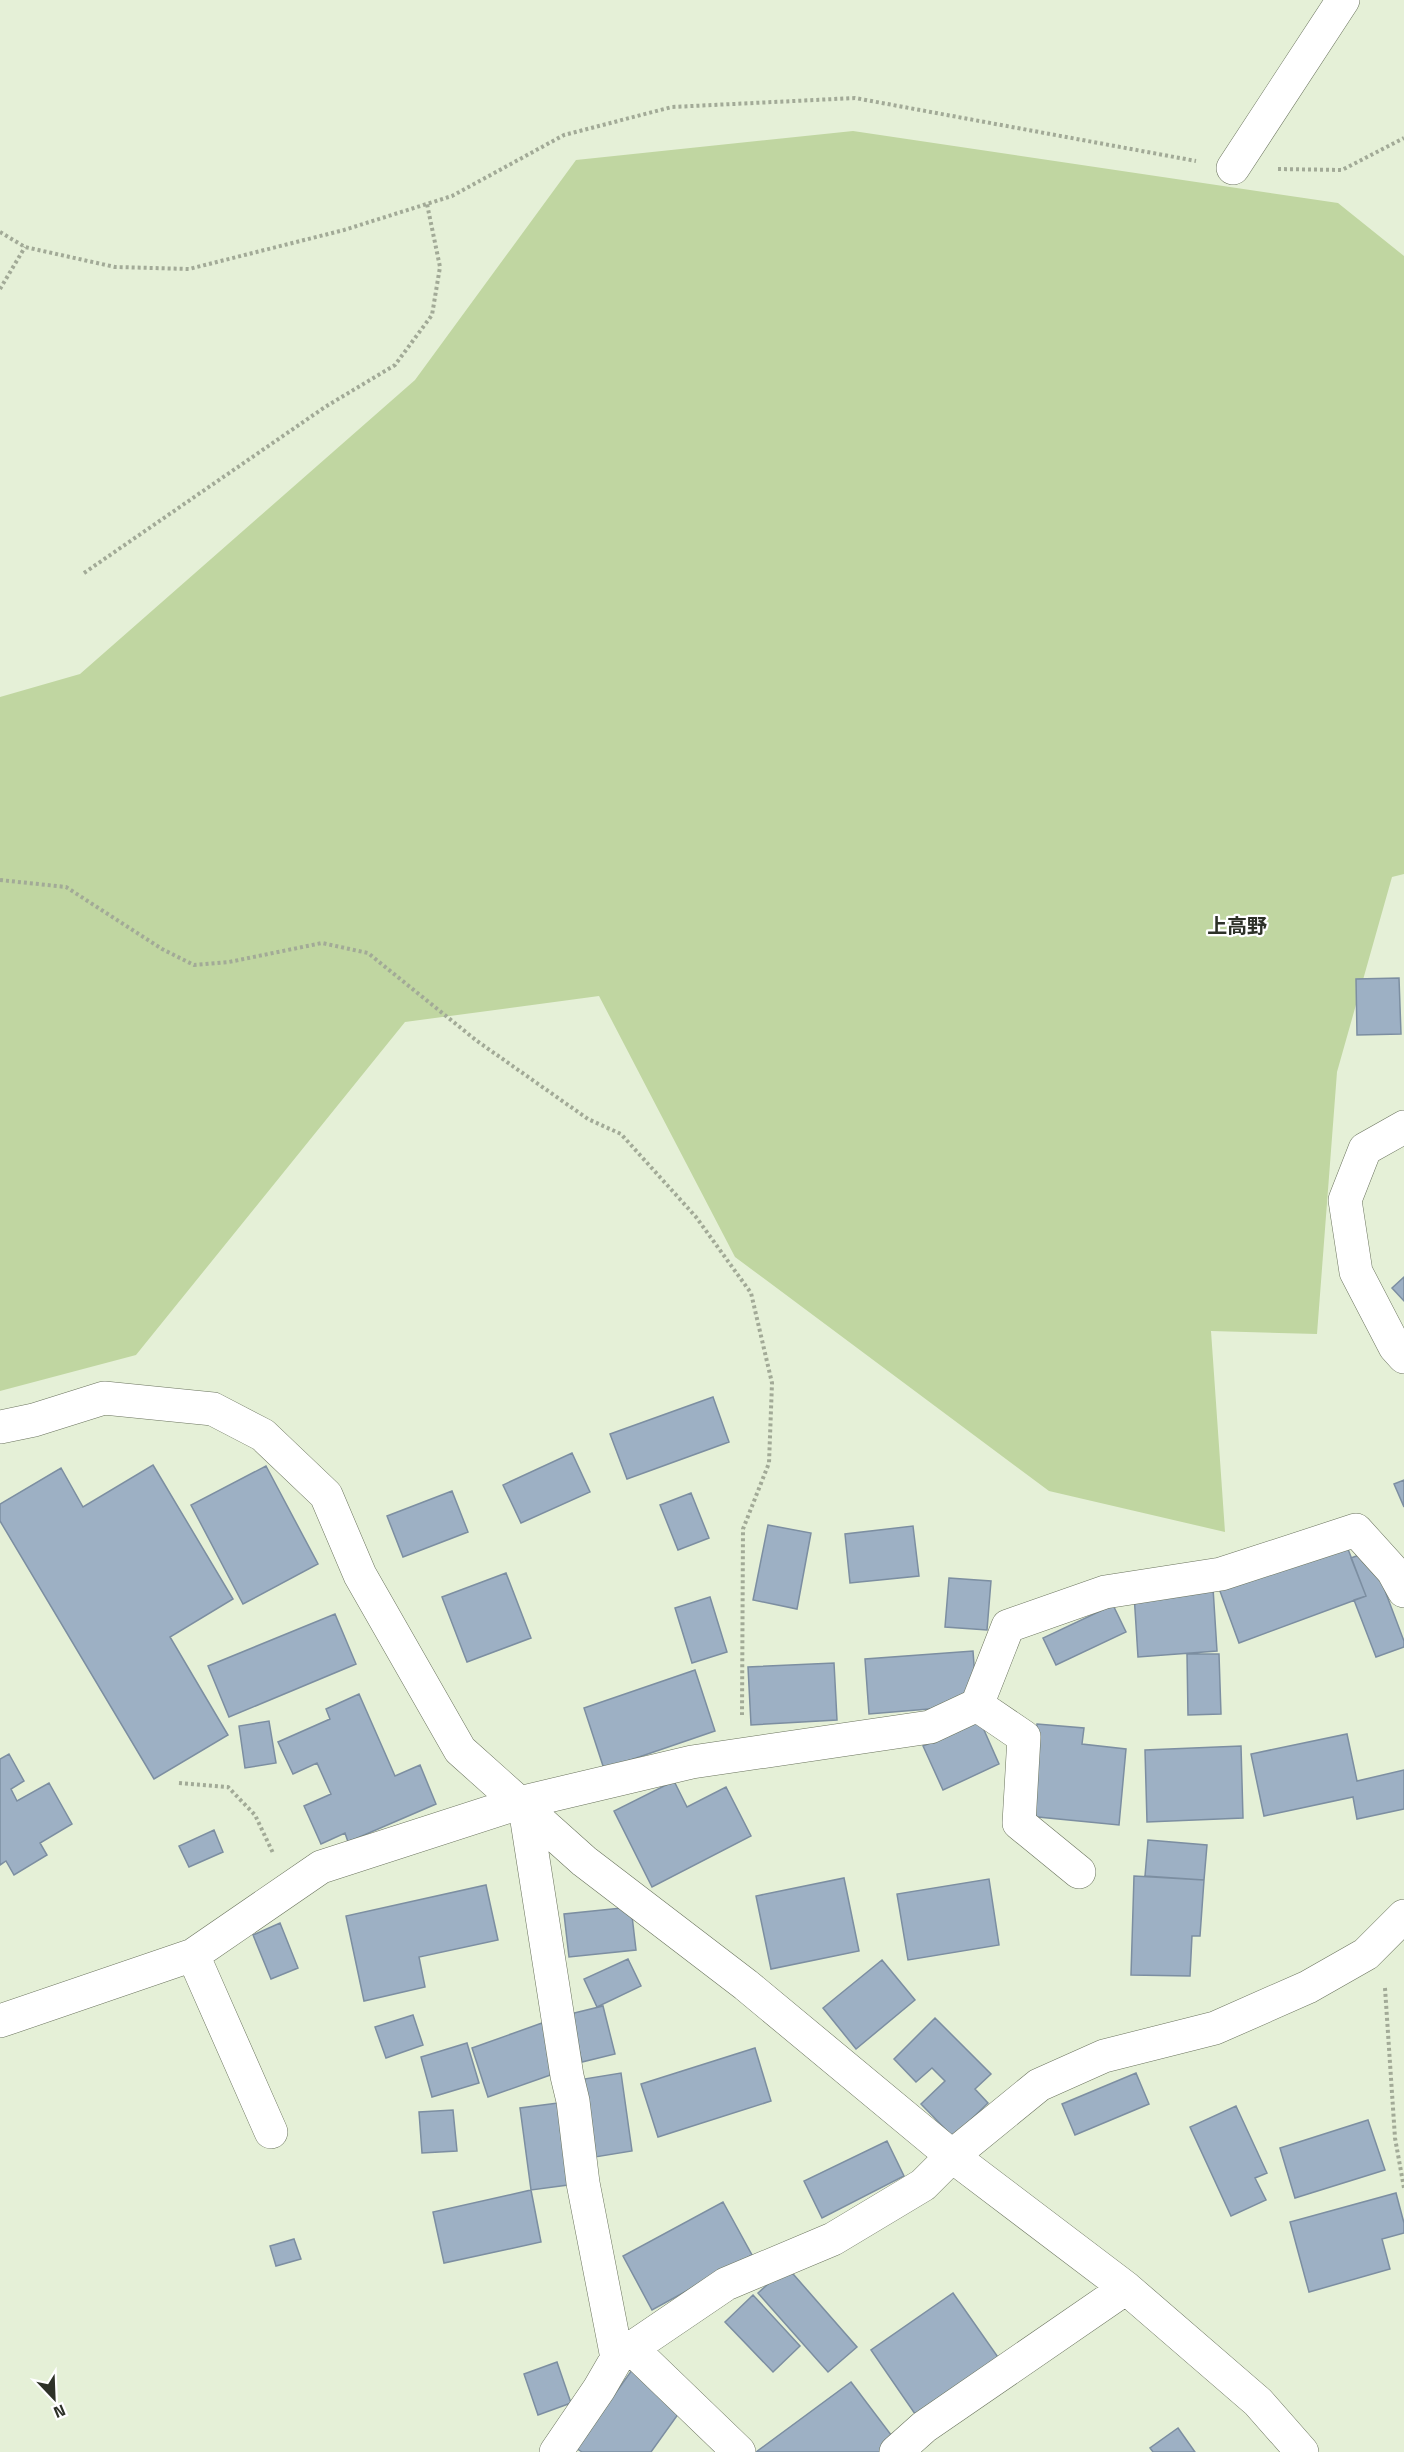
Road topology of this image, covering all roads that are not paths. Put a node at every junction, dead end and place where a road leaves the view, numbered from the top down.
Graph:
1 (1342, 0) edge
2 (1233, 168) road end
3 (1404, 1127) edge
4 (1404, 1357) edge
5 (0, 1427) edge
6 (1404, 1591) edge
7 (977, 1705) junction
8 (522, 1806) junction
9 (1079, 1872) dead end
10 (1404, 1916) edge
11 (193, 1954) junction
12 (0, 2021) edge
13 (271, 2132) dead end
14 (952, 2156) junction
15 (1126, 2288) junction
16 (624, 2353) junction
17 (556, 2452) edge
18 (739, 2452) edge
19 (896, 2452) edge
20 (1302, 2452) edge

1 - 2 street
3 - 4 street
5 - 8 street
6 - 7 street
7 - 8 street
7 - 9 street
8 - 11 street
8 - 14 street
8 - 16 street
10 - 14 street
11 - 12 street
11 - 13 street
14 - 15 street
14 - 16 street
15 - 19 street
15 - 20 street
16 - 17 street
16 - 18 street

